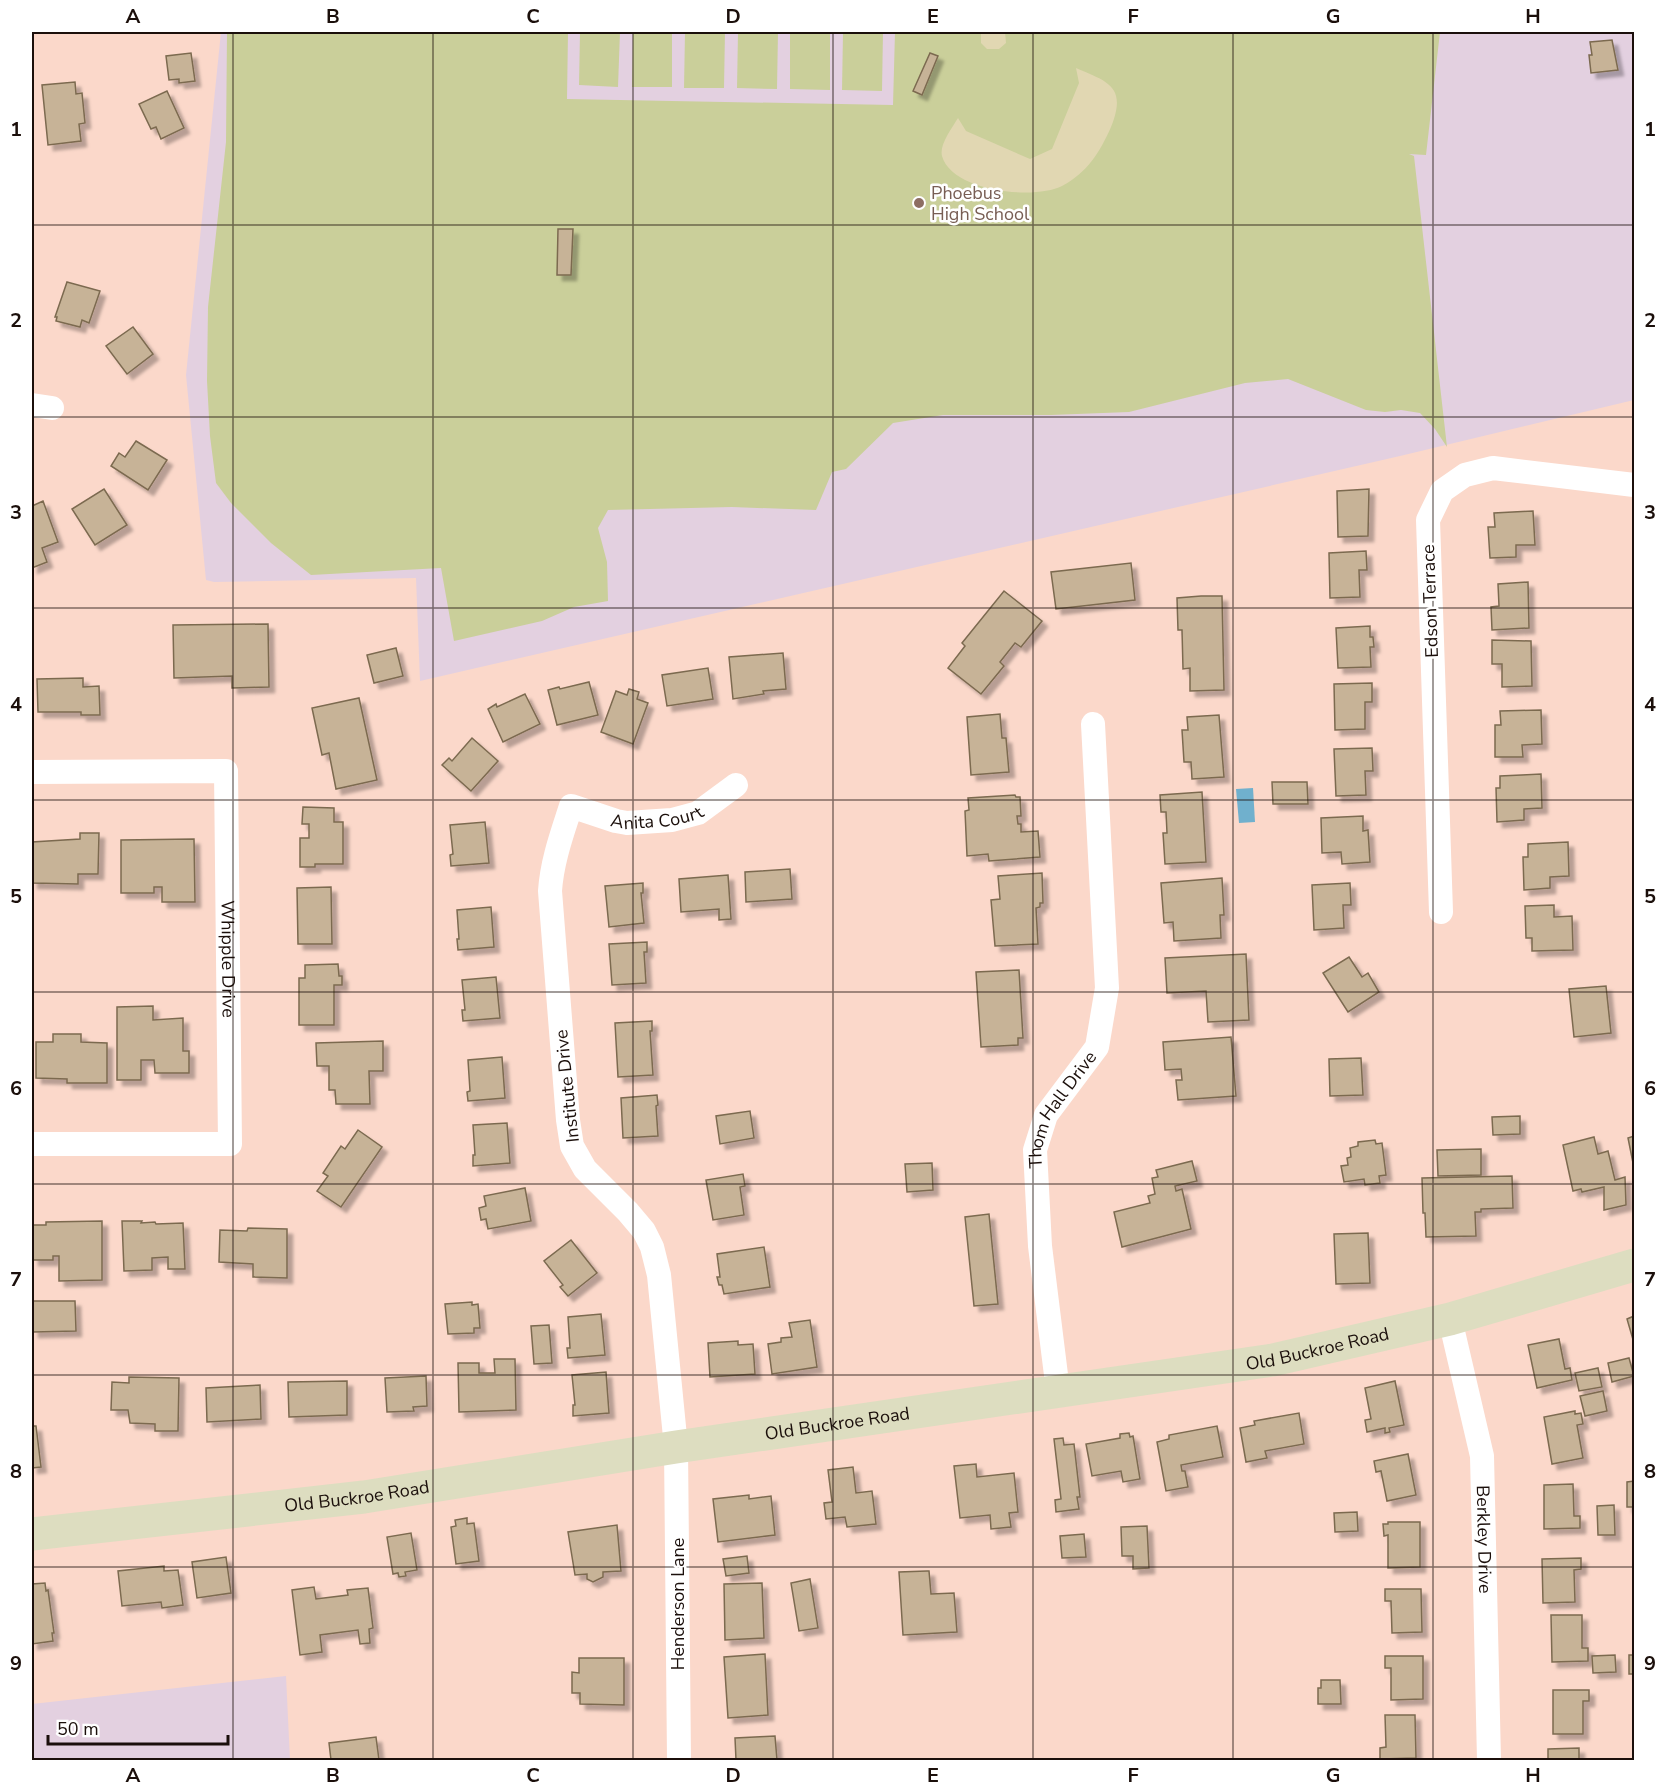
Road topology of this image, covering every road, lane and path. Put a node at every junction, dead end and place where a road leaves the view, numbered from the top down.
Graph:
1 (1635, 485) edge
2 (1093, 724) dead end
3 (32, 772) edge
4 (736, 785) dead end
5 (571, 806) joint
6 (1441, 912) dead end
7 (32, 1144) edge
8 (1635, 1265) edge
9 (1450, 1319) junction
10 (1059, 1391) junction
11 (676, 1447) junction
12 (32, 1534) edge
13 (679, 1761) edge
14 (1489, 1761) edge

1 - 6 street, Edson Terrace
2 - 10 street, Thom Hall Drive
3 - 7 street, Whipple Drive
4 - 5 street, Anita Court
5 - 11 street, Institute Drive
8 - 9 street, Old Buckroe Road
9 - 10 street, Old Buckroe Road
9 - 14 street, Berkley Drive
10 - 11 street, Old Buckroe Road
11 - 12 street, Old Buckroe Road
11 - 13 street, Henderson Lane

